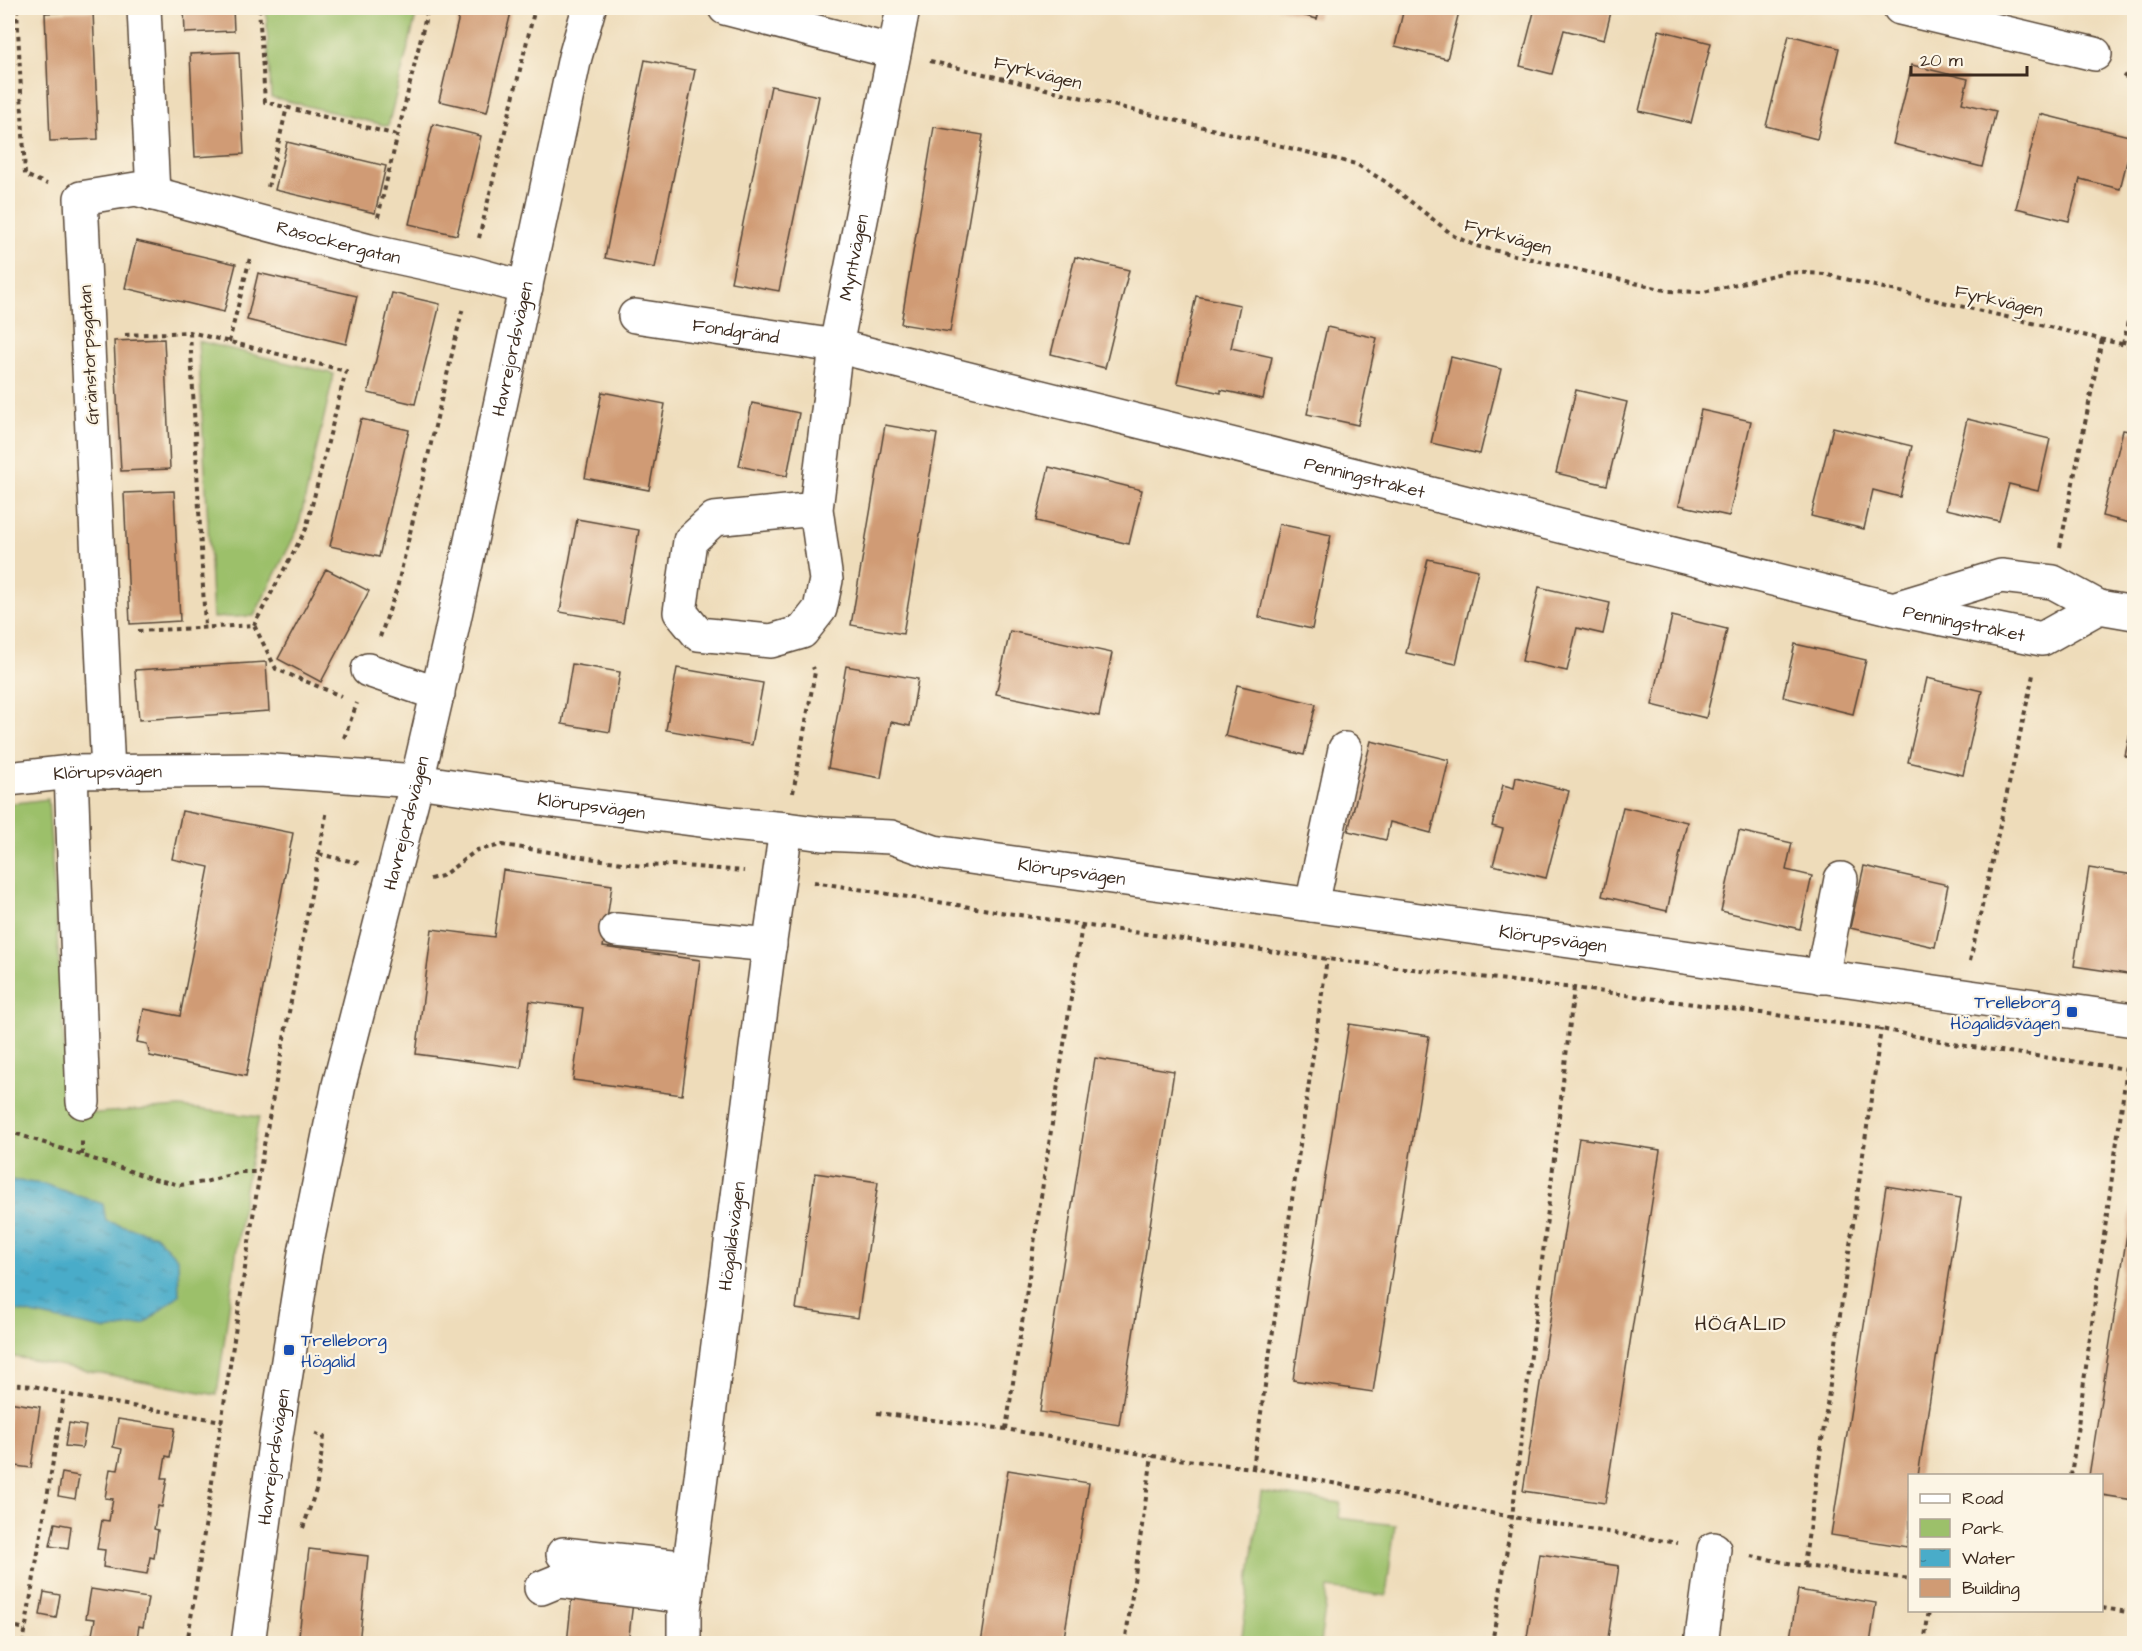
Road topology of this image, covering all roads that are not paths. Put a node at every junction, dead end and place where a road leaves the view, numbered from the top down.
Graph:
1 (144, 8) edge
2 (588, 8) edge
3 (725, 8) edge
4 (903, 8) edge
5 (1900, 8) edge
6 (894, 52) junction
7 (2095, 54) dead end
8 (153, 194) junction
9 (526, 288) junction
10 (635, 316) dead end
11 (836, 346) junction
12 (816, 508) junction
13 (2099, 607) junction
14 (1894, 609) junction
15 (2134, 612) edge
16 (368, 670) road end
17 (438, 694) junction
18 (1345, 749) dead end
19 (71, 772) junction
20 (108, 772) junction
21 (8, 779) edge
22 (417, 781) junction
23 (786, 829) junction
24 (1841, 879) dead end
25 (1312, 905) junction
26 (616, 930) dead end
27 (770, 945) junction
28 (1822, 977) junction
29 (2134, 1020) edge
30 (83, 1102) dead end
31 (1714, 1549) road end
32 (563, 1554) dead end
33 (688, 1582) junction
34 (541, 1588) dead end
35 (248, 1644) edge
36 (684, 1644) edge
37 (1701, 1644) edge

1 - 8 street
2 - 9 street, Havrejordsvägen
3 - 6 street
4 - 6 street, Myntvägen
5 - 7 street
6 - 11 street, Myntvägen
8 - 9 street, Råsockergatan
8 - 20 street, Gränstorpsgatan
9 - 17 street, Havrejordsvägen
10 - 11 street, Fondgränd
11 - 12 street, Myntvägen
11 - 14 street, Penningstråket
12 - 12 street, Myntvägen
13 - 14 street, Penningstråket
13 - 14 street, Penningstråket
13 - 15 street, Penningstråket
16 - 17 street
17 - 22 street, Havrejordsvägen
18 - 25 street
19 - 20 street, Klörupsvägen
19 - 21 street, Klörupsvägen
19 - 30 street
20 - 22 street, Klörupsvägen
22 - 23 street, Klörupsvägen
22 - 35 street, Havrejordsvägen
23 - 25 street, Klörupsvägen
23 - 27 street, Högalidsvägen
24 - 28 street
25 - 28 street, Klörupsvägen
26 - 27 street
27 - 33 street, Högalidsvägen
28 - 29 street, Klörupsvägen
31 - 37 street
32 - 33 street
33 - 34 street
33 - 36 street, Högalidsvägen

